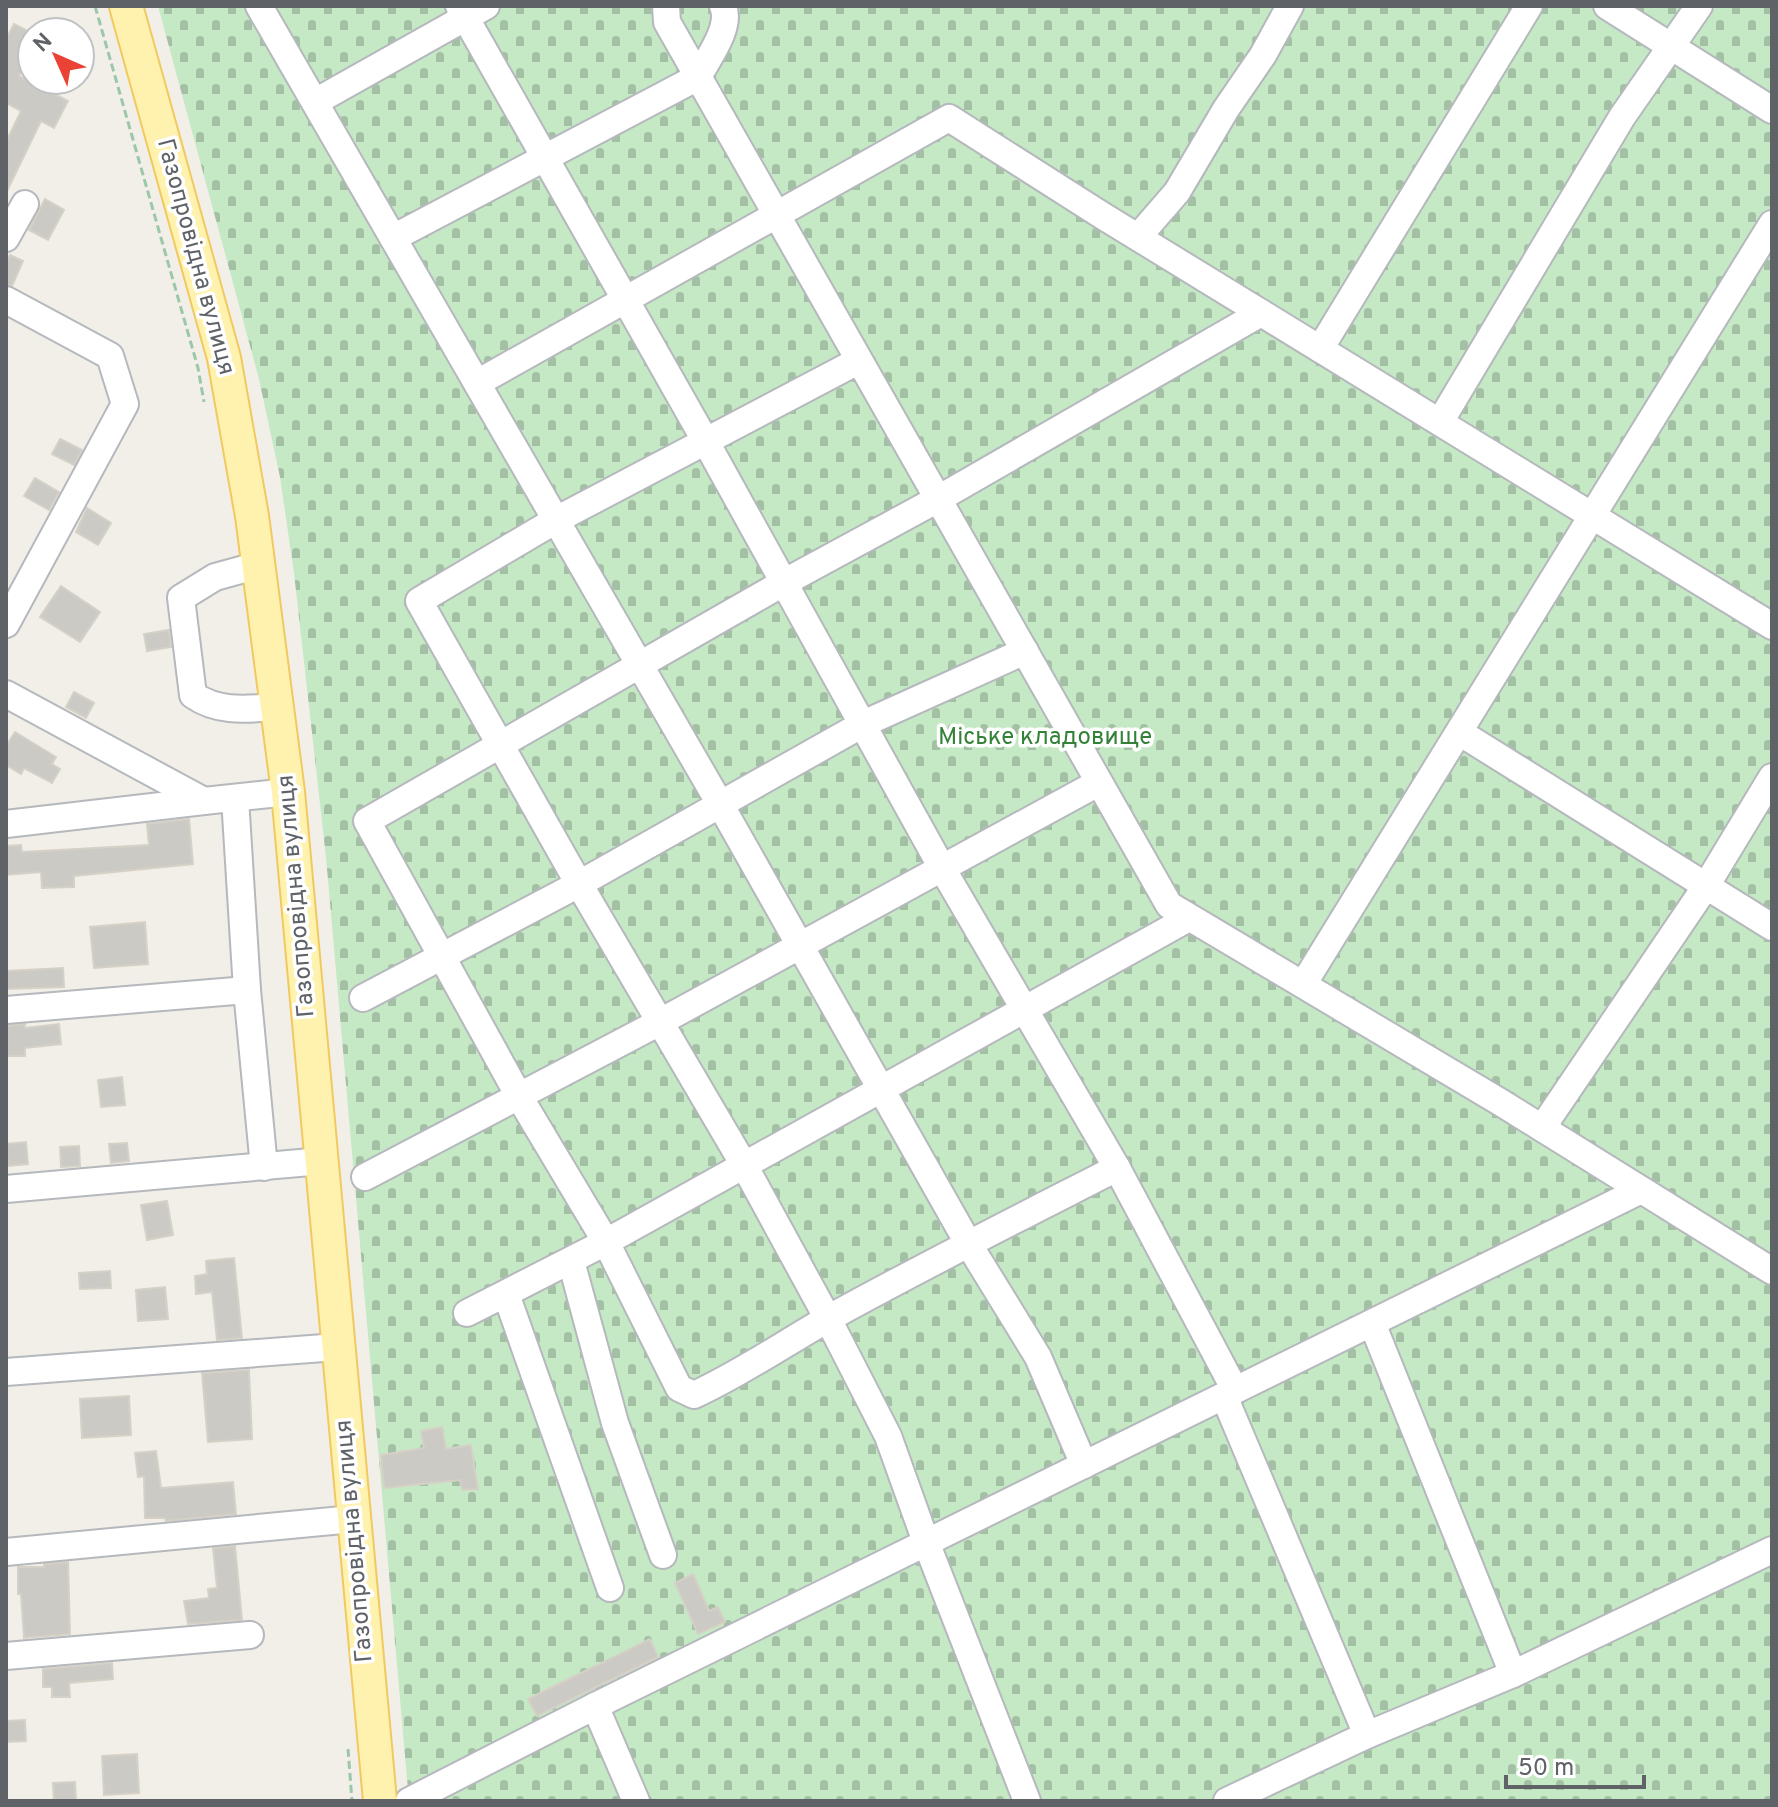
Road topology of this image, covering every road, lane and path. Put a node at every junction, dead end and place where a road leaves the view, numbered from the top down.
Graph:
1 (126, 6) edge
2 (259, 6) edge
3 (666, 6) edge
4 (723, 6) edge
5 (1290, 6) edge
6 (1529, 6) edge
7 (1607, 6) edge
8 (1699, 6) edge
9 (470, 9) edge
10 (1672, 47) junction
11 (698, 77) junction
12 (315, 102) junction
13 (1772, 110) edge
14 (546, 158) junction
15 (25, 204) dead end
16 (776, 214) junction
17 (1772, 224) edge
18 (1138, 237) junction
19 (6, 238) edge
20 (393, 238) junction
21 (1762, 262) edge
22 (6, 300) edge
23 (625, 302) junction
24 (1261, 313) junction
25 (1320, 349) junction
26 (858, 361) junction
27 (477, 383) junction
28 (1440, 422) junction
29 (706, 442) junction
30 (938, 499) junction
31 (1592, 516) junction
32 (556, 520) junction
33 (259, 565) junction
34 (783, 583) junction
35 (6, 624) edge
36 (1772, 626) edge
37 (1025, 651) junction
38 (638, 666) junction
39 (6, 694) edge
40 (278, 707) junction
41 (863, 724) junction
42 (1459, 732) junction
43 (501, 745) junction
44 (1772, 777) edge
45 (1098, 783) junction
46 (288, 792) junction
47 (235, 798) junction
48 (204, 801) junction
49 (720, 804) junction
50 (6, 824) edge
51 (942, 868) junction
52 (579, 884) junction
53 (1706, 886) junction
54 (1189, 918) junction
55 (1772, 927) edge
56 (800, 946) junction
57 (441, 956) junction
58 (1304, 983) junction
59 (247, 990) junction
60 (363, 998) dead end
61 (6, 1010) edge
62 (1025, 1010) junction
63 (660, 1022) junction
64 (882, 1090) junction
65 (520, 1098) junction
66 (1542, 1128) junction
67 (322, 1161) junction
68 (744, 1165) junction
69 (264, 1167) junction
70 (1117, 1168) junction
71 (365, 1177) dead end
72 (6, 1189) edge
73 (1641, 1190) junction
74 (606, 1242) junction
75 (968, 1243) junction
76 (571, 1261) junction
77 (1772, 1271) edge
78 (506, 1294) junction
79 (467, 1313) dead end
80 (828, 1319) junction
81 (1372, 1323) junction
82 (337, 1347) junction
83 (6, 1372) edge
84 (1229, 1393) junction
85 (1084, 1465) junction
86 (353, 1519) junction
87 (926, 1542) junction
88 (1772, 1550) edge
89 (6, 1552) edge
90 (663, 1555) dead end
91 (610, 1588) dead end
92 (250, 1635) dead end
93 (6, 1656) edge
94 (1513, 1674) junction
95 (595, 1706) junction
96 (1367, 1735) junction
97 (380, 1801) edge
98 (409, 1801) edge
99 (636, 1801) edge
100 (1027, 1801) edge
101 (1227, 1801) edge

1 - 33 main road, Газопровідна вулиця
2 - 12 street
3 - 11 street
4 - 11 street
5 - 18 street
6 - 25 street
7 - 10 street
8 - 10 street
9 - 12 street
9 - 14 street
10 - 13 street
10 - 28 street
11 - 14 street
11 - 16 street
12 - 20 street
14 - 20 street
14 - 23 street
15 - 19 street
16 - 18 street
16 - 23 street
16 - 26 street
17 - 21 street
18 - 24 street
20 - 27 street
21 - 31 street
22 - 35 street
23 - 27 street
23 - 29 street
24 - 25 street
24 - 30 street
25 - 28 street
26 - 29 street
26 - 30 street
27 - 32 street
28 - 31 street
29 - 32 street
29 - 34 street
30 - 34 street
30 - 37 street
31 - 36 street
31 - 42 street
32 - 38 street
32 - 43 street
33 - 40 main road, Газопровідна вулиця
33 - 40 street
34 - 38 street
34 - 41 street
37 - 41 street
37 - 45 street
38 - 43 street
38 - 49 street
39 - 48 street
40 - 46 main road, Газопровідна вулиця
41 - 49 street
41 - 51 street
42 - 53 street
42 - 58 street
43 - 52 street
43 - 57 street
44 - 53 street
45 - 51 street
45 - 54 street
46 - 47 street
46 - 67 main road, Газопровідна вулиця
47 - 48 street
47 - 59 street
48 - 50 street
49 - 52 street
49 - 56 street
51 - 56 street
51 - 62 street
52 - 57 street
52 - 63 street
53 - 55 street
53 - 66 street
54 - 58 street
54 - 62 street
56 - 63 street
56 - 64 street
57 - 60 street
57 - 65 street
58 - 66 street
59 - 61 street
59 - 69 street
62 - 64 street
62 - 70 street
63 - 65 street
63 - 68 street
64 - 68 street
64 - 75 street
65 - 71 street
65 - 74 street
66 - 73 street
67 - 69 street
67 - 82 main road, Газопровідна вулиця
68 - 74 street
68 - 80 street
69 - 72 street
70 - 75 street
70 - 84 street
73 - 77 street
73 - 81 street
74 - 76 street
74 - 80 street
75 - 80 street
75 - 85 street
76 - 78 street
76 - 90 street
78 - 79 street
78 - 91 street
80 - 87 street
81 - 84 street
81 - 94 street
82 - 83 street
82 - 86 main road, Газопровідна вулиця
84 - 85 street
84 - 96 street
85 - 87 street
86 - 89 street
86 - 97 main road, Газопровідна вулиця
87 - 95 street
87 - 100 street
88 - 94 street
92 - 93 street
94 - 96 street
95 - 98 street
95 - 99 street
96 - 101 street

